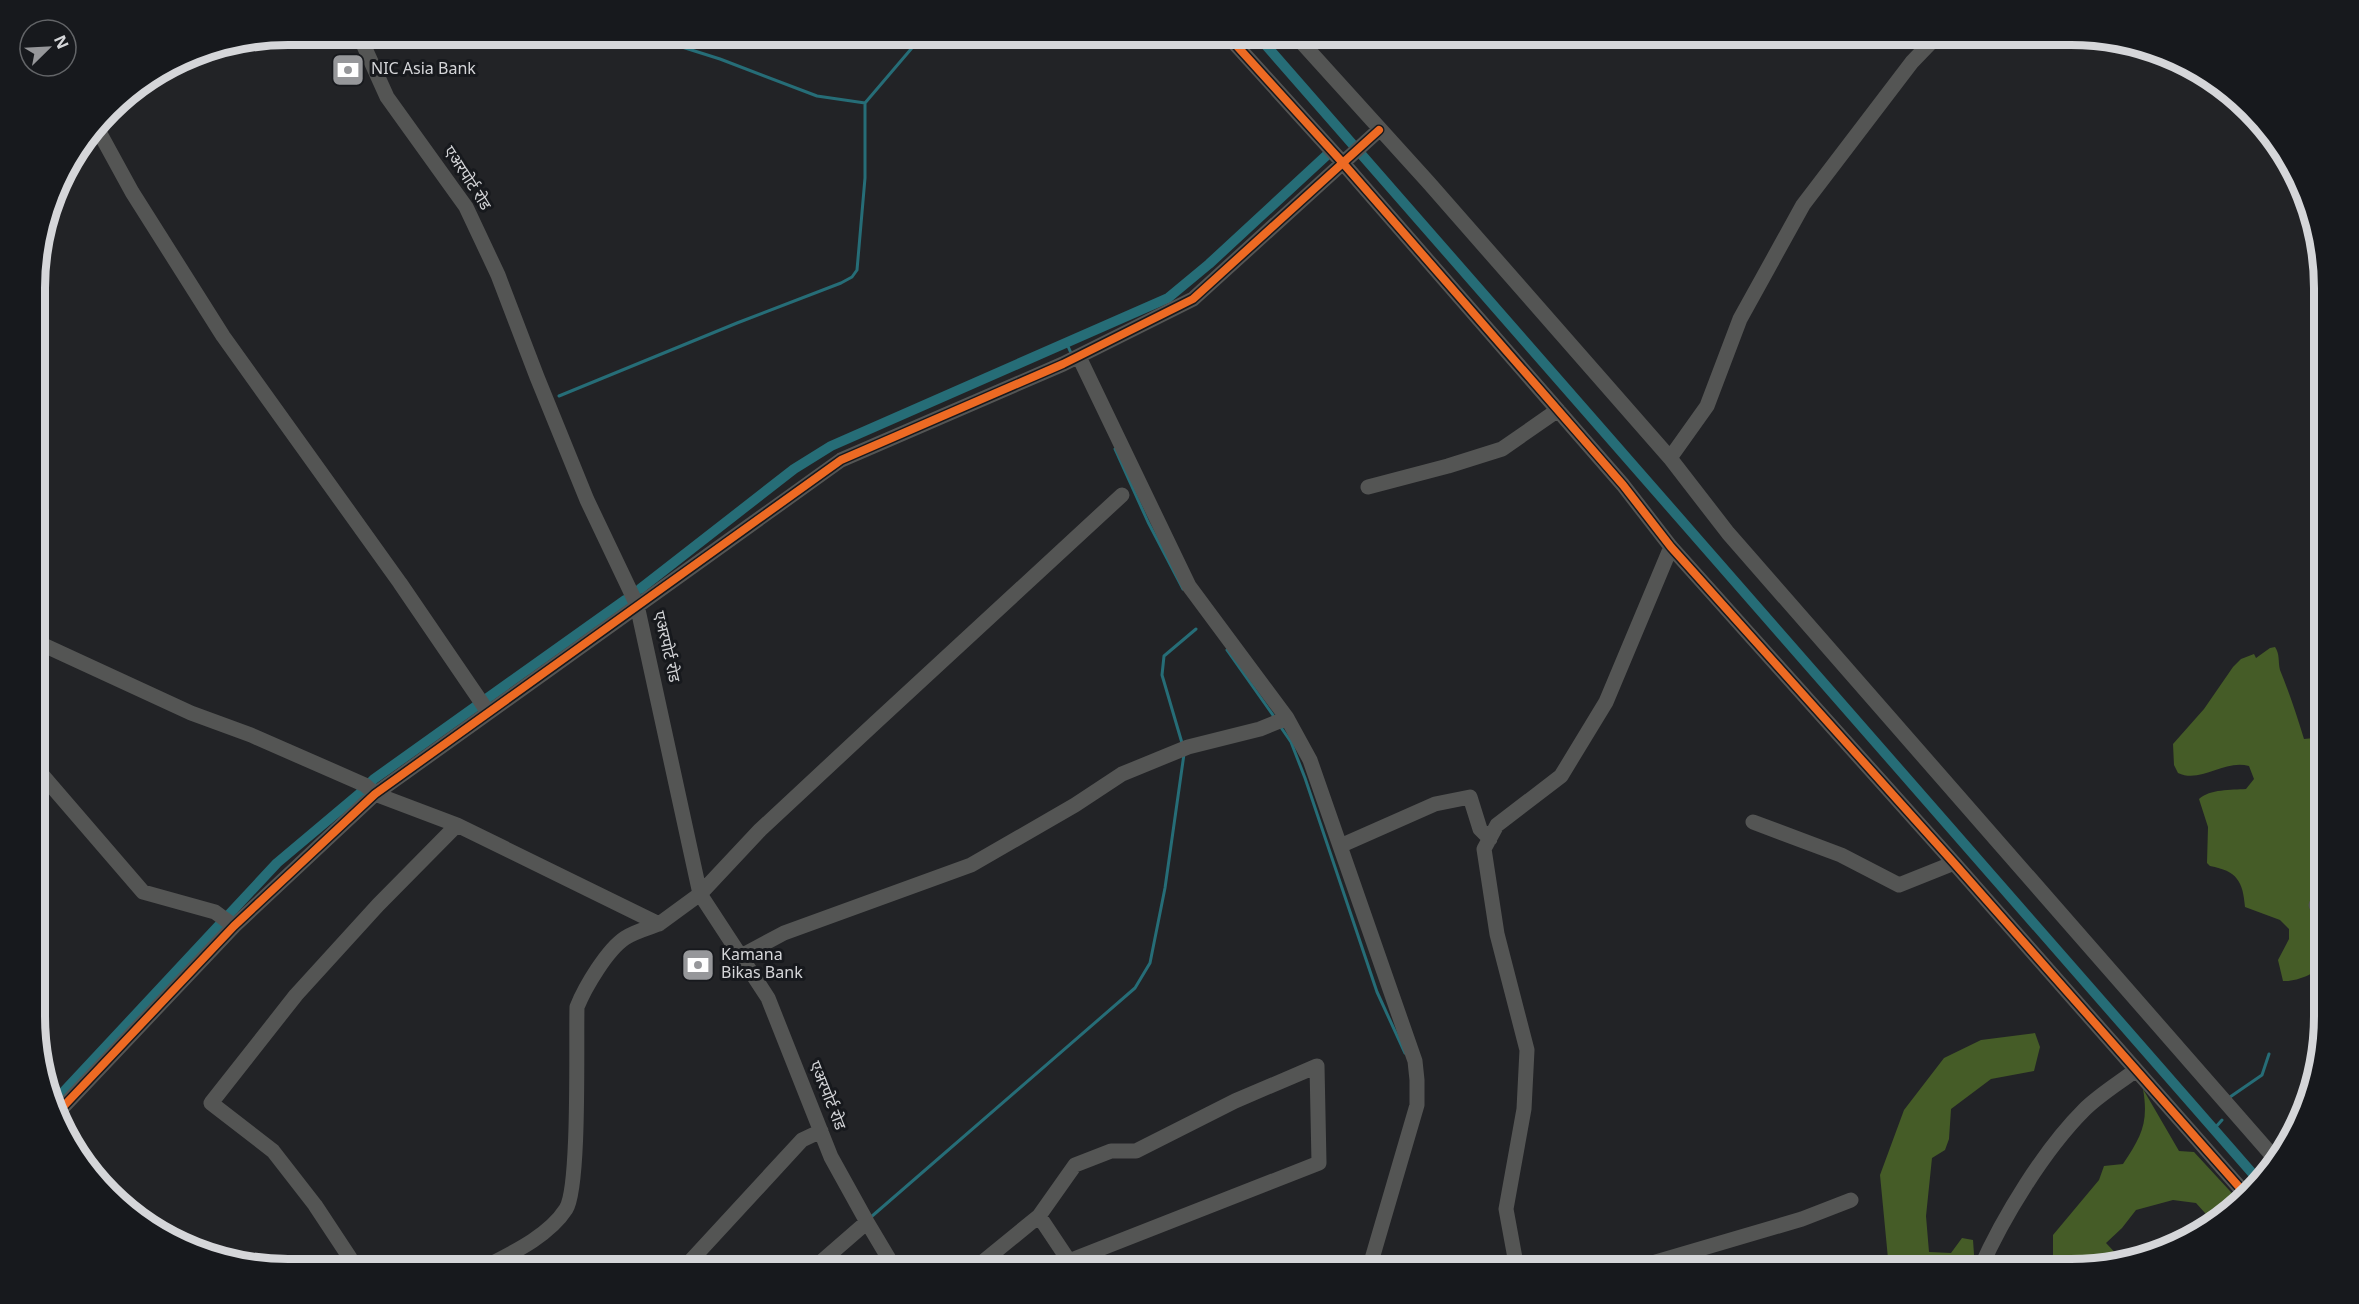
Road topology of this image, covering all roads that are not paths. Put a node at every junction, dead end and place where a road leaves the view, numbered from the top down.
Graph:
1 (364, 45) edge
2 (1237, 45) edge
3 (1304, 45) edge
4 (1928, 45) edge
5 (1375, 133) junction
6 (100, 134) edge
7 (1342, 162) junction
8 (1073, 360) junction
9 (1558, 410) junction
10 (1670, 458) junction
11 (1368, 487) dead end
12 (1122, 495) dead end
13 (1671, 547) junction
14 (637, 605) junction
15 (45, 646) edge
16 (484, 706) junction
17 (1287, 718) junction
18 (45, 778) edge
19 (370, 790) junction
20 (1752, 822) dead end
21 (457, 825) junction
22 (1490, 839) junction
23 (1340, 846) junction
24 (1954, 863) junction
25 (700, 894) junction
26 (232, 924) junction
27 (659, 924) junction
28 (741, 956) junction
29 (2136, 1070) junction
30 (62, 1107) edge
31 (821, 1131) junction
32 (2271, 1154) edge
33 (2241, 1189) edge
34 (1851, 1200) dead end
35 (1039, 1216) junction
36 (865, 1220) junction
37 (350, 1259) edge
38 (500, 1259) edge
39 (692, 1259) edge
40 (824, 1259) edge
41 (890, 1259) edge
42 (986, 1259) edge
43 (1068, 1259) edge
44 (1074, 1259) edge
45 (1372, 1259) edge
46 (1515, 1259) edge
47 (1666, 1259) edge
48 (1984, 1259) edge

1 - 14 street, एअरपोर्ट रोड
2 - 7 street
3 - 5 street
4 - 10 street
5 - 7 street
5 - 10 street
6 - 16 street
7 - 8 street
7 - 9 street
8 - 14 street
8 - 17 street
9 - 11 street
9 - 13 street
10 - 32 street
12 - 25 street
13 - 22 street
13 - 24 street
14 - 16 street
14 - 25 street, एअरपोर्ट रोड
15 - 19 street
16 - 19 street
17 - 23 street
17 - 28 street
18 - 26 street
19 - 21 street
19 - 26 street
20 - 24 street
21 - 27 street
21 - 37 street
22 - 23 street
22 - 46 street
23 - 45 street
24 - 29 street
25 - 27 street
25 - 28 street, एअरपोर्ट रोड
26 - 30 street
27 - 38 street
28 - 31 street, एअरपोर्ट रोड
29 - 33 street
29 - 48 street
31 - 36 street, एअरपोर्ट रोड
31 - 39 street
34 - 47 street
35 - 42 street
35 - 43 street
35 - 44 street
36 - 40 street
36 - 41 street, एअरपोर्ट रोड

